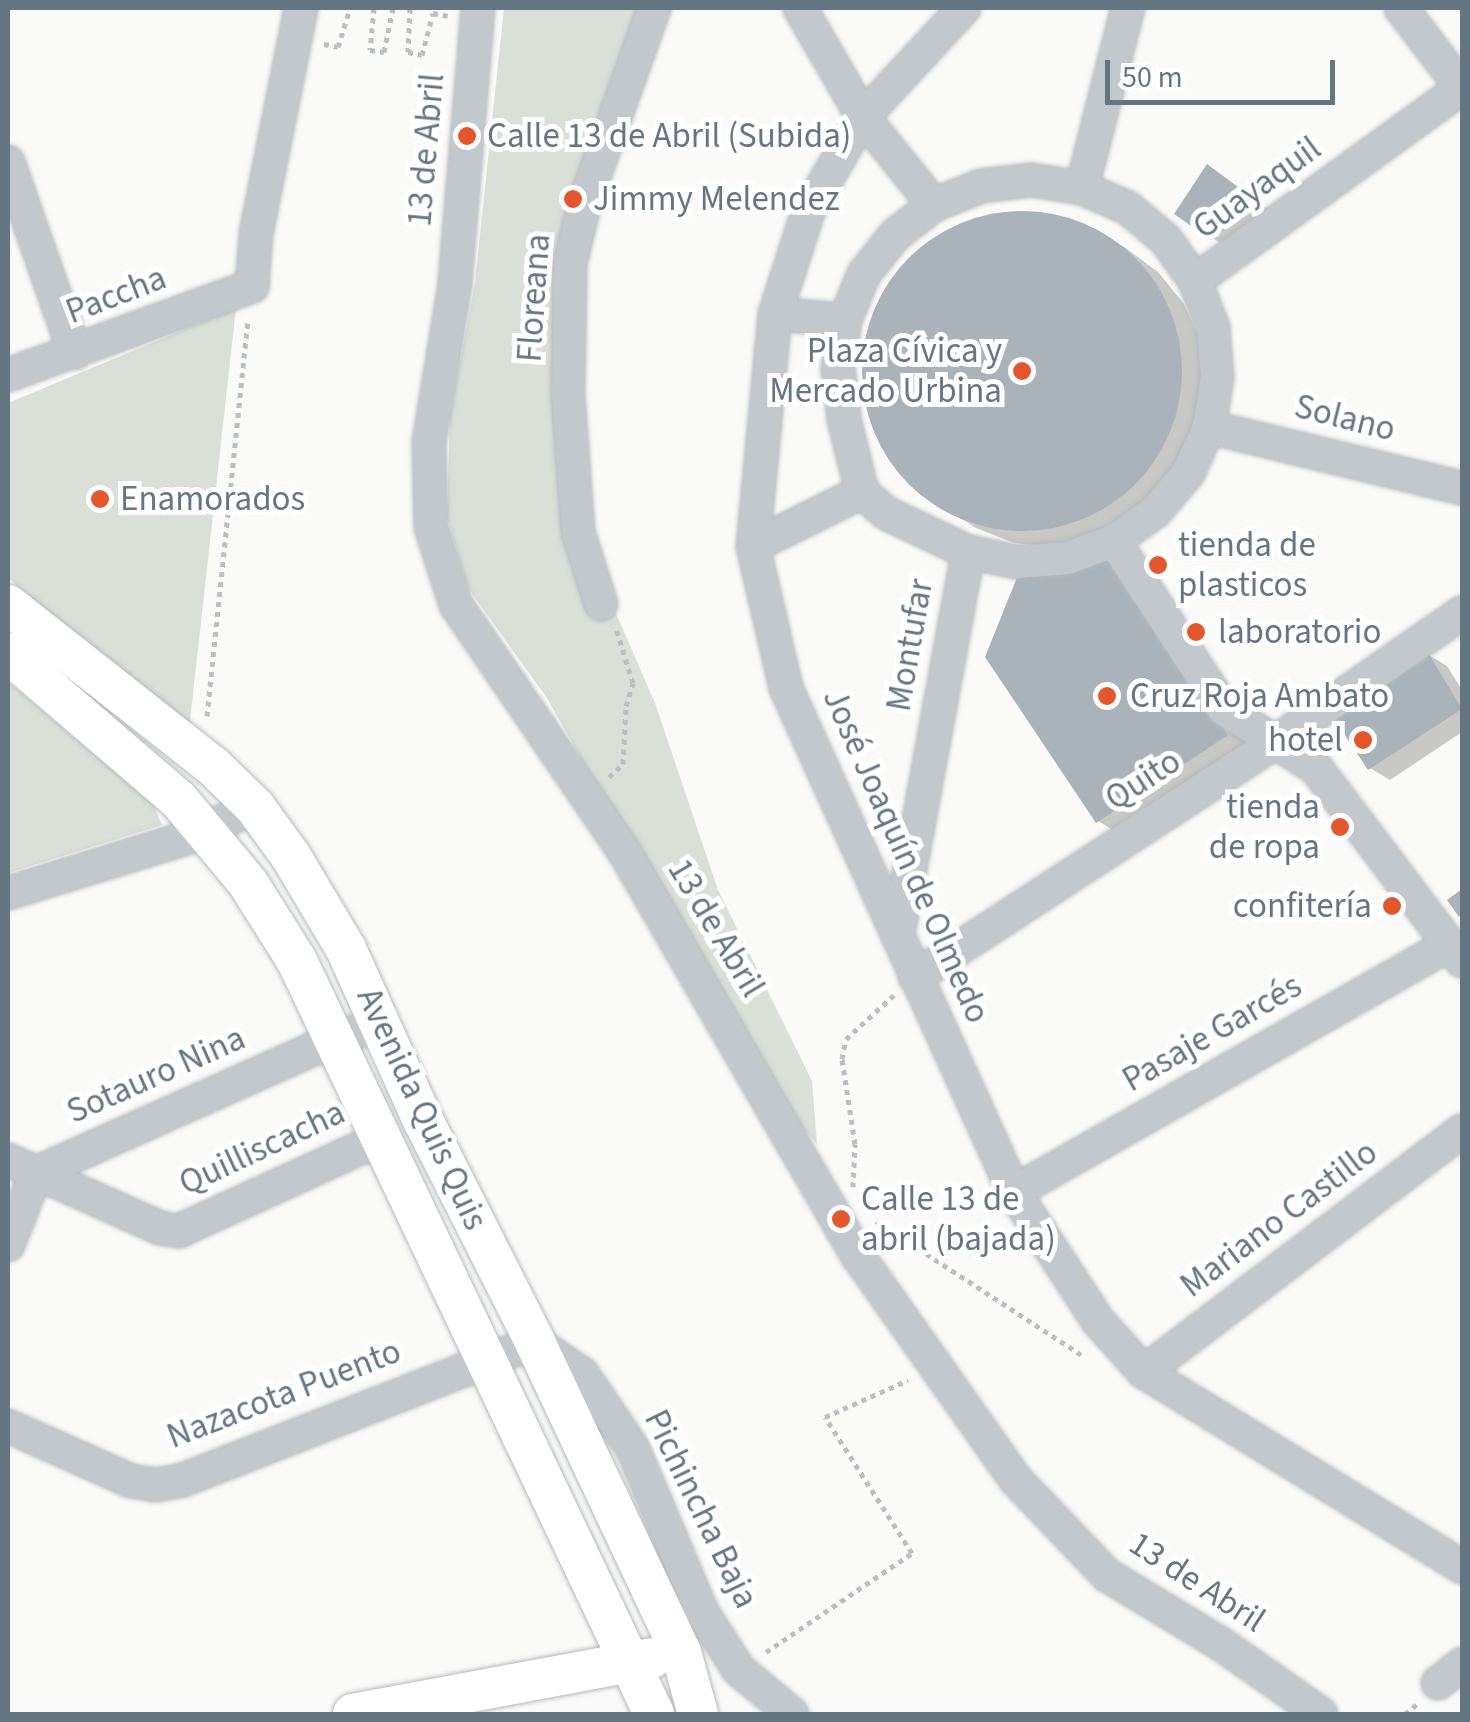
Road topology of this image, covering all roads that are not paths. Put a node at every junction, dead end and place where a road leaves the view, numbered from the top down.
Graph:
1 (654, 8) edge
2 (800, 8) edge
3 (964, 8) edge
4 (1128, 8) edge
5 (1401, 8) edge
6 (477, 14) edge
7 (314, 17) edge
8 (1462, 88) edge
9 (863, 117) junction
10 (8, 162) edge
11 (1082, 188) junction
12 (934, 205) junction
13 (1195, 282) junction
14 (776, 314) junction
15 (845, 320) junction
16 (75, 353) junction
17 (8, 375) edge
18 (1209, 427) junction
19 (1462, 488) edge
20 (862, 492) junction
21 (1114, 541) junction
22 (752, 546) junction
23 (968, 552) junction
24 (601, 604) road end
25 (8, 605) edge
26 (1462, 613) edge
27 (8, 653) edge
28 (1274, 743) junction
29 (254, 807) junction
30 (206, 830) junction
31 (8, 892) edge
32 (899, 929) junction
33 (1456, 953) edge
34 (915, 977) junction
35 (381, 1023) junction
36 (336, 1039) junction
37 (1462, 1131) edge
38 (384, 1137) junction
39 (22, 1166) edge
40 (1014, 1192) junction
41 (8, 1245) edge
42 (535, 1342) junction
43 (487, 1358) junction
44 (1144, 1372) junction
45 (8, 1426) edge
46 (1462, 1567) edge
47 (680, 1652) junction
48 (628, 1664) junction
49 (354, 1714) edge
50 (654, 1714) edge
51 (698, 1714) edge
52 (792, 1714) edge
53 (1321, 1714) edge

1 - 24 street, Floreana
2 - 9 street
3 - 9 street, José Joaquín de Olmedo
4 - 11 street
5 - 8 street
6 - 53 street, 13 de Abril
7 - 16 street, Paccha
8 - 13 street, Guayaquil
9 - 12 street
9 - 14 street, José Joaquín de Olmedo
10 - 16 street
11 - 12 street
11 - 13 street
12 - 15 street
13 - 18 street
14 - 15 street
14 - 22 street, José Joaquín de Olmedo
15 - 20 street
16 - 17 street, Paccha
18 - 19 street, Solano
18 - 21 street
20 - 22 street
20 - 23 street
21 - 23 street
21 - 28 street
22 - 32 street, José Joaquín de Olmedo
23 - 32 street, Montufar
25 - 29 main road, Avenida Quis Quis
26 - 28 street, Quito
27 - 30 main road, Avenida Quis Quis
28 - 33 street
28 - 34 street, Quito
29 - 30 street
29 - 35 main road, Avenida Quis Quis
30 - 31 street
30 - 36 main road, Avenida Quis Quis
32 - 34 street, José Joaquín de Olmedo
33 - 40 street, Pasaje Garcés
34 - 40 street, José Joaquín de Olmedo
35 - 36 street, Sotauro Nina
35 - 42 main road, Avenida Quis Quis
36 - 38 main road, Avenida Quis Quis
36 - 39 street, Sotauro Nina
37 - 44 street, Mariano Castillo
38 - 39 street, Quilliscacha
38 - 43 main road, Avenida Quis Quis
39 - 41 street
40 - 44 street, José Joaquín de Olmedo
42 - 43 street, Nazacota Puento
42 - 47 main road, Avenida Quis Quis
42 - 52 street, Pichincha Baja
43 - 45 street, Nazacota Puento
43 - 48 main road, Avenida Quis Quis
44 - 46 street, José Joaquín de Olmedo
47 - 48 main road
47 - 51 main road, Avenida Quis Quis
48 - 49 main road
48 - 50 main road, Avenida Quis Quis

